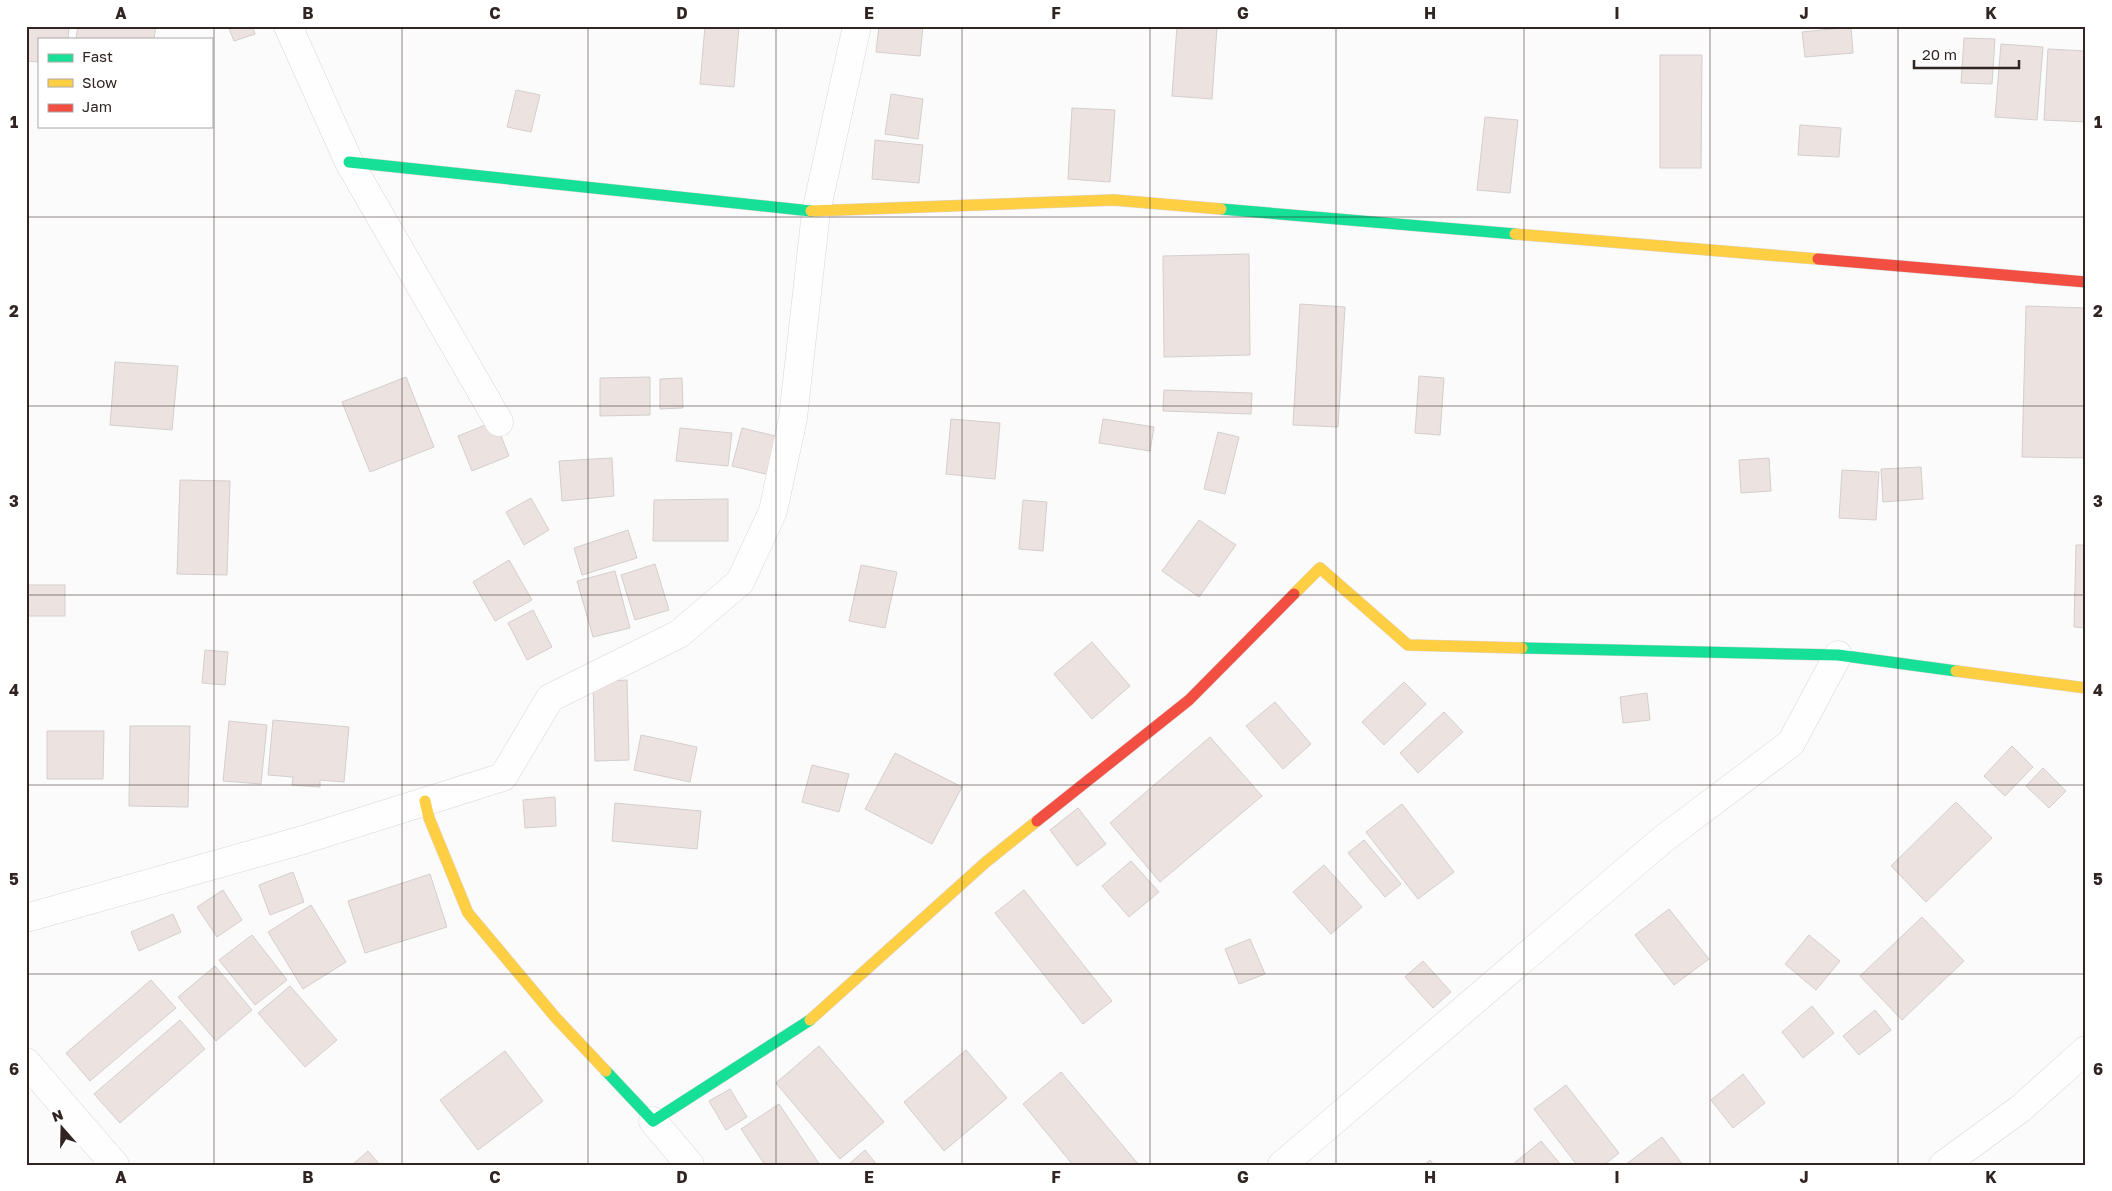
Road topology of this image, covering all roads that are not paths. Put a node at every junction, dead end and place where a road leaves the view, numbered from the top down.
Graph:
1 (288, 26) edge
2 (857, 26) edge
3 (349, 162) junction
4 (816, 212) junction
5 (2086, 282) edge
6 (499, 422) dead end
7 (1838, 655) junction
8 (2086, 688) edge
9 (425, 802) junction
10 (26, 918) edge
11 (2086, 1050) edge
12 (26, 1062) edge
13 (654, 1121) junction
14 (114, 1165) edge
15 (690, 1165) edge
16 (1282, 1165) edge
17 (1943, 1165) edge

1 - 3 street
2 - 4 street
3 - 4 street
3 - 6 street
4 - 5 street
4 - 9 street
7 - 8 street
7 - 13 street
7 - 16 street
9 - 10 street
9 - 13 street
11 - 17 street
12 - 14 street
13 - 15 street

